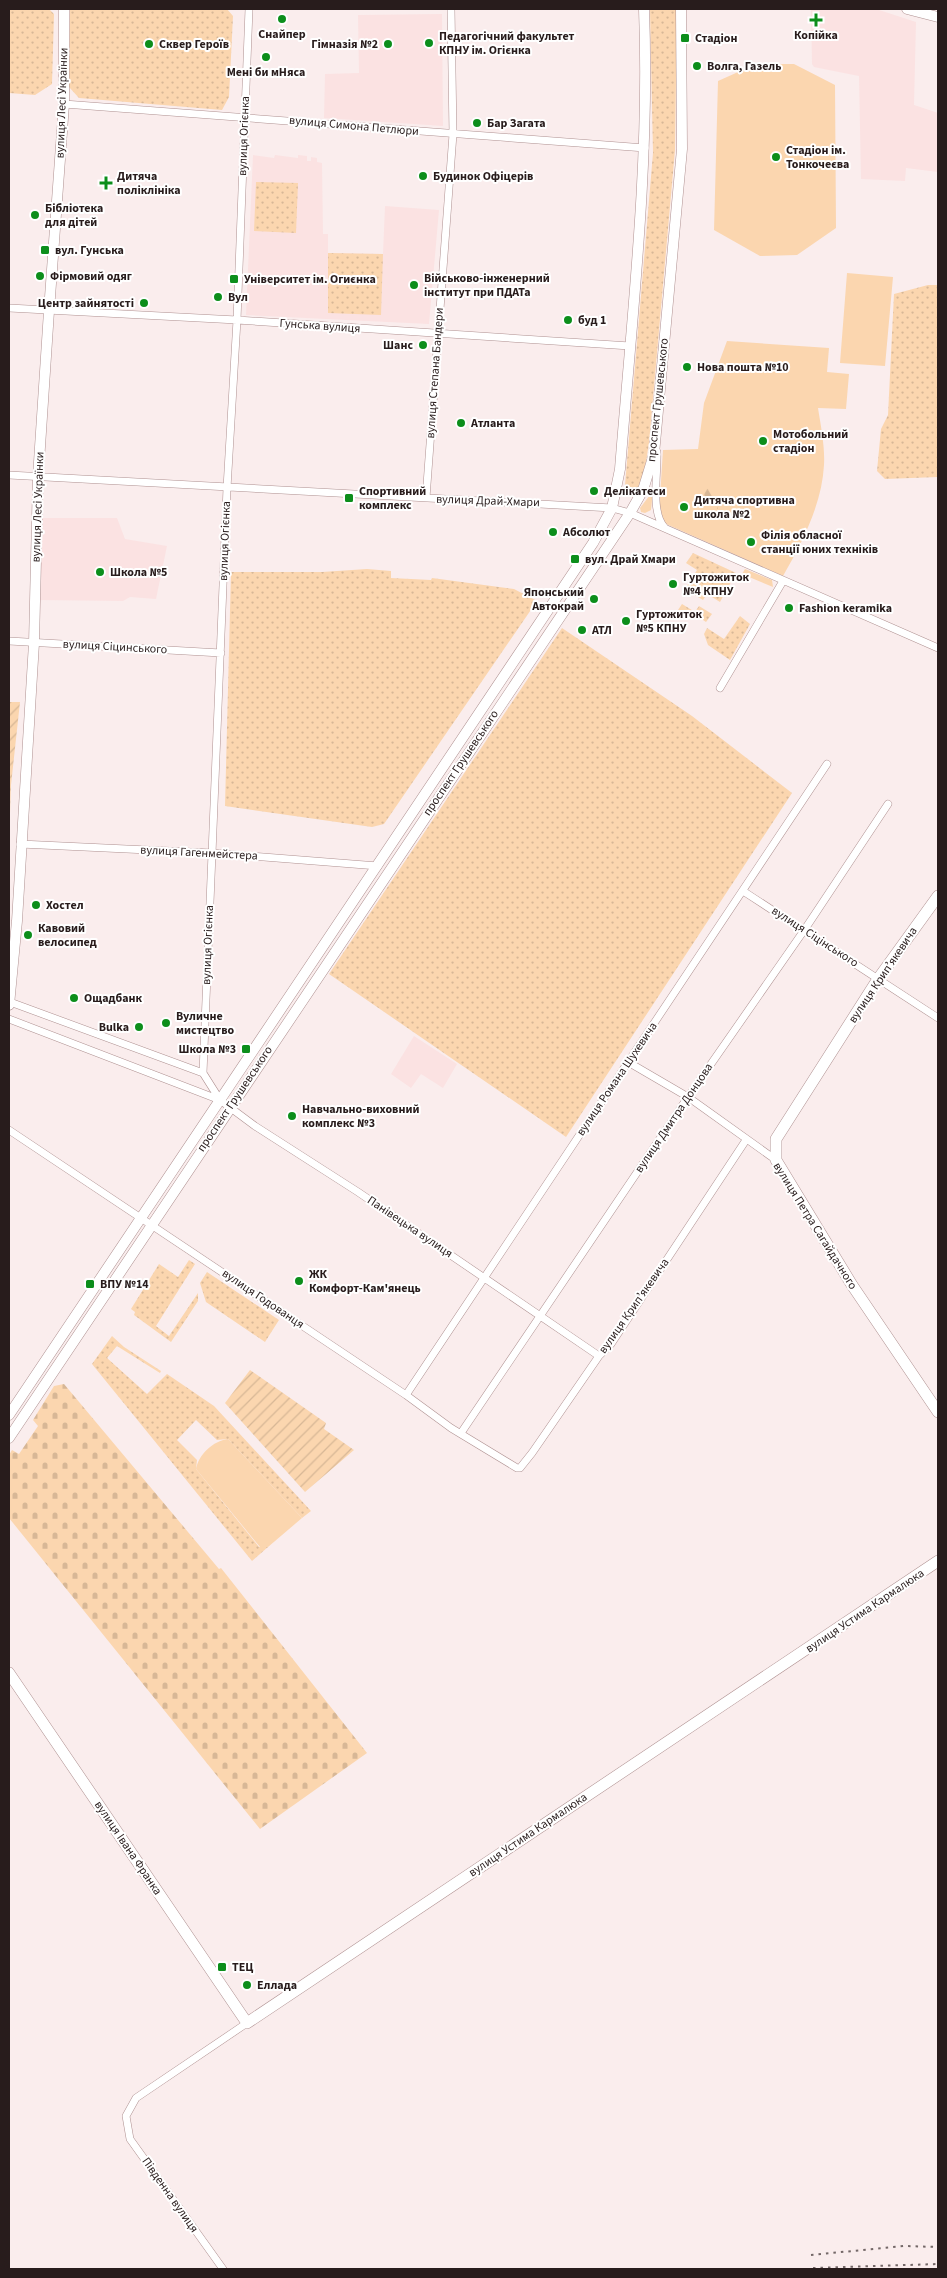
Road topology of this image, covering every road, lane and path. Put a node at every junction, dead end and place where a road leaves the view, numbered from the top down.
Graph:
1 (64, 9) edge
2 (249, 9) edge
3 (451, 9) edge
4 (644, 9) edge
5 (681, 9) edge
6 (907, 9) edge
7 (938, 17) edge
8 (64, 104) junction
9 (245, 117) junction
10 (453, 134) junction
11 (645, 148) junction
12 (9, 308) edge
13 (49, 310) junction
14 (237, 320) junction
15 (438, 333) junction
16 (630, 346) junction
17 (657, 423) junction
18 (9, 475) edge
19 (38, 477) junction
20 (227, 488) junction
21 (426, 498) junction
22 (612, 508) junction
23 (630, 513) junction
24 (665, 529) junction
25 (783, 581) junction
26 (9, 641) edge
27 (34, 643) junction
28 (938, 648) edge
29 (221, 653) junction
30 (720, 688) dead end
31 (827, 764) dead end
32 (888, 804) dead end
33 (20, 844) junction
34 (212, 853) junction
35 (378, 866) junction
36 (742, 890) junction
37 (938, 896) edge
38 (805, 929) junction
39 (878, 979) junction
40 (9, 1003) edge
41 (938, 1018) edge
42 (9, 1019) edge
43 (628, 1062) junction
44 (203, 1073) junction
45 (688, 1098) junction
46 (220, 1100) junction
47 (231, 1106) junction
48 (9, 1130) edge
49 (746, 1140) junction
50 (776, 1160) junction
51 (140, 1218) junction
52 (150, 1225) junction
53 (484, 1278) junction
54 (541, 1316) junction
55 (600, 1356) junction
56 (406, 1395) junction
57 (938, 1412) edge
58 (9, 1415) edge
59 (461, 1433) junction
60 (9, 1438) edge
61 (517, 1468) joint
62 (938, 1562) edge
63 (9, 1673) edge
64 (248, 2023) junction
65 (126, 2116) joint
66 (223, 2269) edge

1 - 8 main road, вулиця Лесі Українки
2 - 9 street, вулиця Огієнка
3 - 10 street, вулиця Степана Бандери
4 - 11 main road, проспект Грушевського
5 - 17 main road, проспект Грушевського
6 - 7 main road
8 - 9 street, вулиця Симона Петлюри
8 - 13 main road, вулиця Лесі Українки
9 - 10 street, вулиця Симона Петлюри
9 - 14 street, вулиця Огієнка
10 - 11 street, вулиця Симона Петлюри
10 - 15 street, вулиця Степана Бандери
11 - 16 main road, проспект Грушевського
12 - 13 street, Гунська вулиця
13 - 14 street, Гунська вулиця
13 - 19 main road, вулиця Лесі Українки
14 - 15 street, Гунська вулиця
14 - 20 street, вулиця Огієнка
15 - 16 street, Гунська вулиця
15 - 21 street, вулиця Степана Бандери
16 - 22 main road, проспект Грушевського
17 - 23 main road, проспект Грушевського
17 - 24 street
18 - 19 street, вулиця Драй-Хмари
19 - 20 street, вулиця Драй-Хмари
19 - 27 main road, вулиця Лесі Українки
20 - 21 street, вулиця Драй-Хмари
20 - 29 street, вулиця Огієнка
21 - 22 street, вулиця Драй-Хмари
22 - 23 street, вулиця Драй-Хмари
22 - 35 main road, проспект Грушевського
23 - 24 street, вулиця Драй-Хмари
23 - 47 main road, проспект Грушевського
24 - 25 street, вулиця Драй-Хмари
25 - 28 street, вулиця Драй-Хмари
25 - 30 street
26 - 27 street, вулиця Сіцинського
27 - 29 street, вулиця Сіцинського
27 - 33 main road, вулиця Лесі Українки
29 - 34 street, вулиця Огієнка
31 - 36 street, вулиця Романа Шухевича
32 - 38 street, вулиця Дмитра Донцова
33 - 34 street, вулиця Гагенмейстера
33 - 40 main road, вулиця Лесі Українки
34 - 35 street, вулиця Гагенмейстера
34 - 44 street, вулиця Огієнка
35 - 46 main road, проспект Грушевського
36 - 38 street, вулиця Сіцінського
36 - 43 street, вулиця Романа Шухевича
37 - 39 main road, вулиця Крипʼякевича
38 - 39 street, вулиця Сіцінського
38 - 45 street, вулиця Дмитра Донцова
39 - 41 street, вулиця Сіцінського
39 - 50 main road, вулиця Крипʼякевича
40 - 44 street
42 - 46 street, Панівецька вулиця
43 - 45 street, вулиця Петра Сагайдачного
43 - 53 street, вулиця Романа Шухевича
44 - 46 street, Панівецька вулиця
45 - 49 street, вулиця Петра Сагайдачного
45 - 54 street, вулиця Дмитра Донцова
46 - 47 street, Панівецька вулиця
46 - 51 main road, проспект Грушевського
47 - 52 main road, проспект Грушевського
47 - 53 street, Панівецька вулиця
48 - 51 street, вулиця Годованця
49 - 50 street, вулиця Петра Сагайдачного
49 - 55 street, вулиця Крипʼякевича
50 - 57 main road, вулиця Петра Сагайдачного
51 - 52 street, вулиця Годованця
51 - 58 main road, проспект Грушевського
52 - 56 street, вулиця Годованця
52 - 60 main road, проспект Грушевського
53 - 54 street, Панівецька вулиця
53 - 56 street, вулиця Романа Шухевича
54 - 55 street, Панівецька вулиця
54 - 59 street, вулиця Дмитра Донцова
55 - 61 street, вулиця Крипʼякевича
56 - 59 street, вулиця Годованця
59 - 61 street, вулиця Годованця
62 - 64 main road, вулиця Устима Кармалюка
63 - 64 main road, вулиця Івана Франка
64 - 65 street, вулиця Устима Кармалюка
65 - 66 street, Південна вулиця

